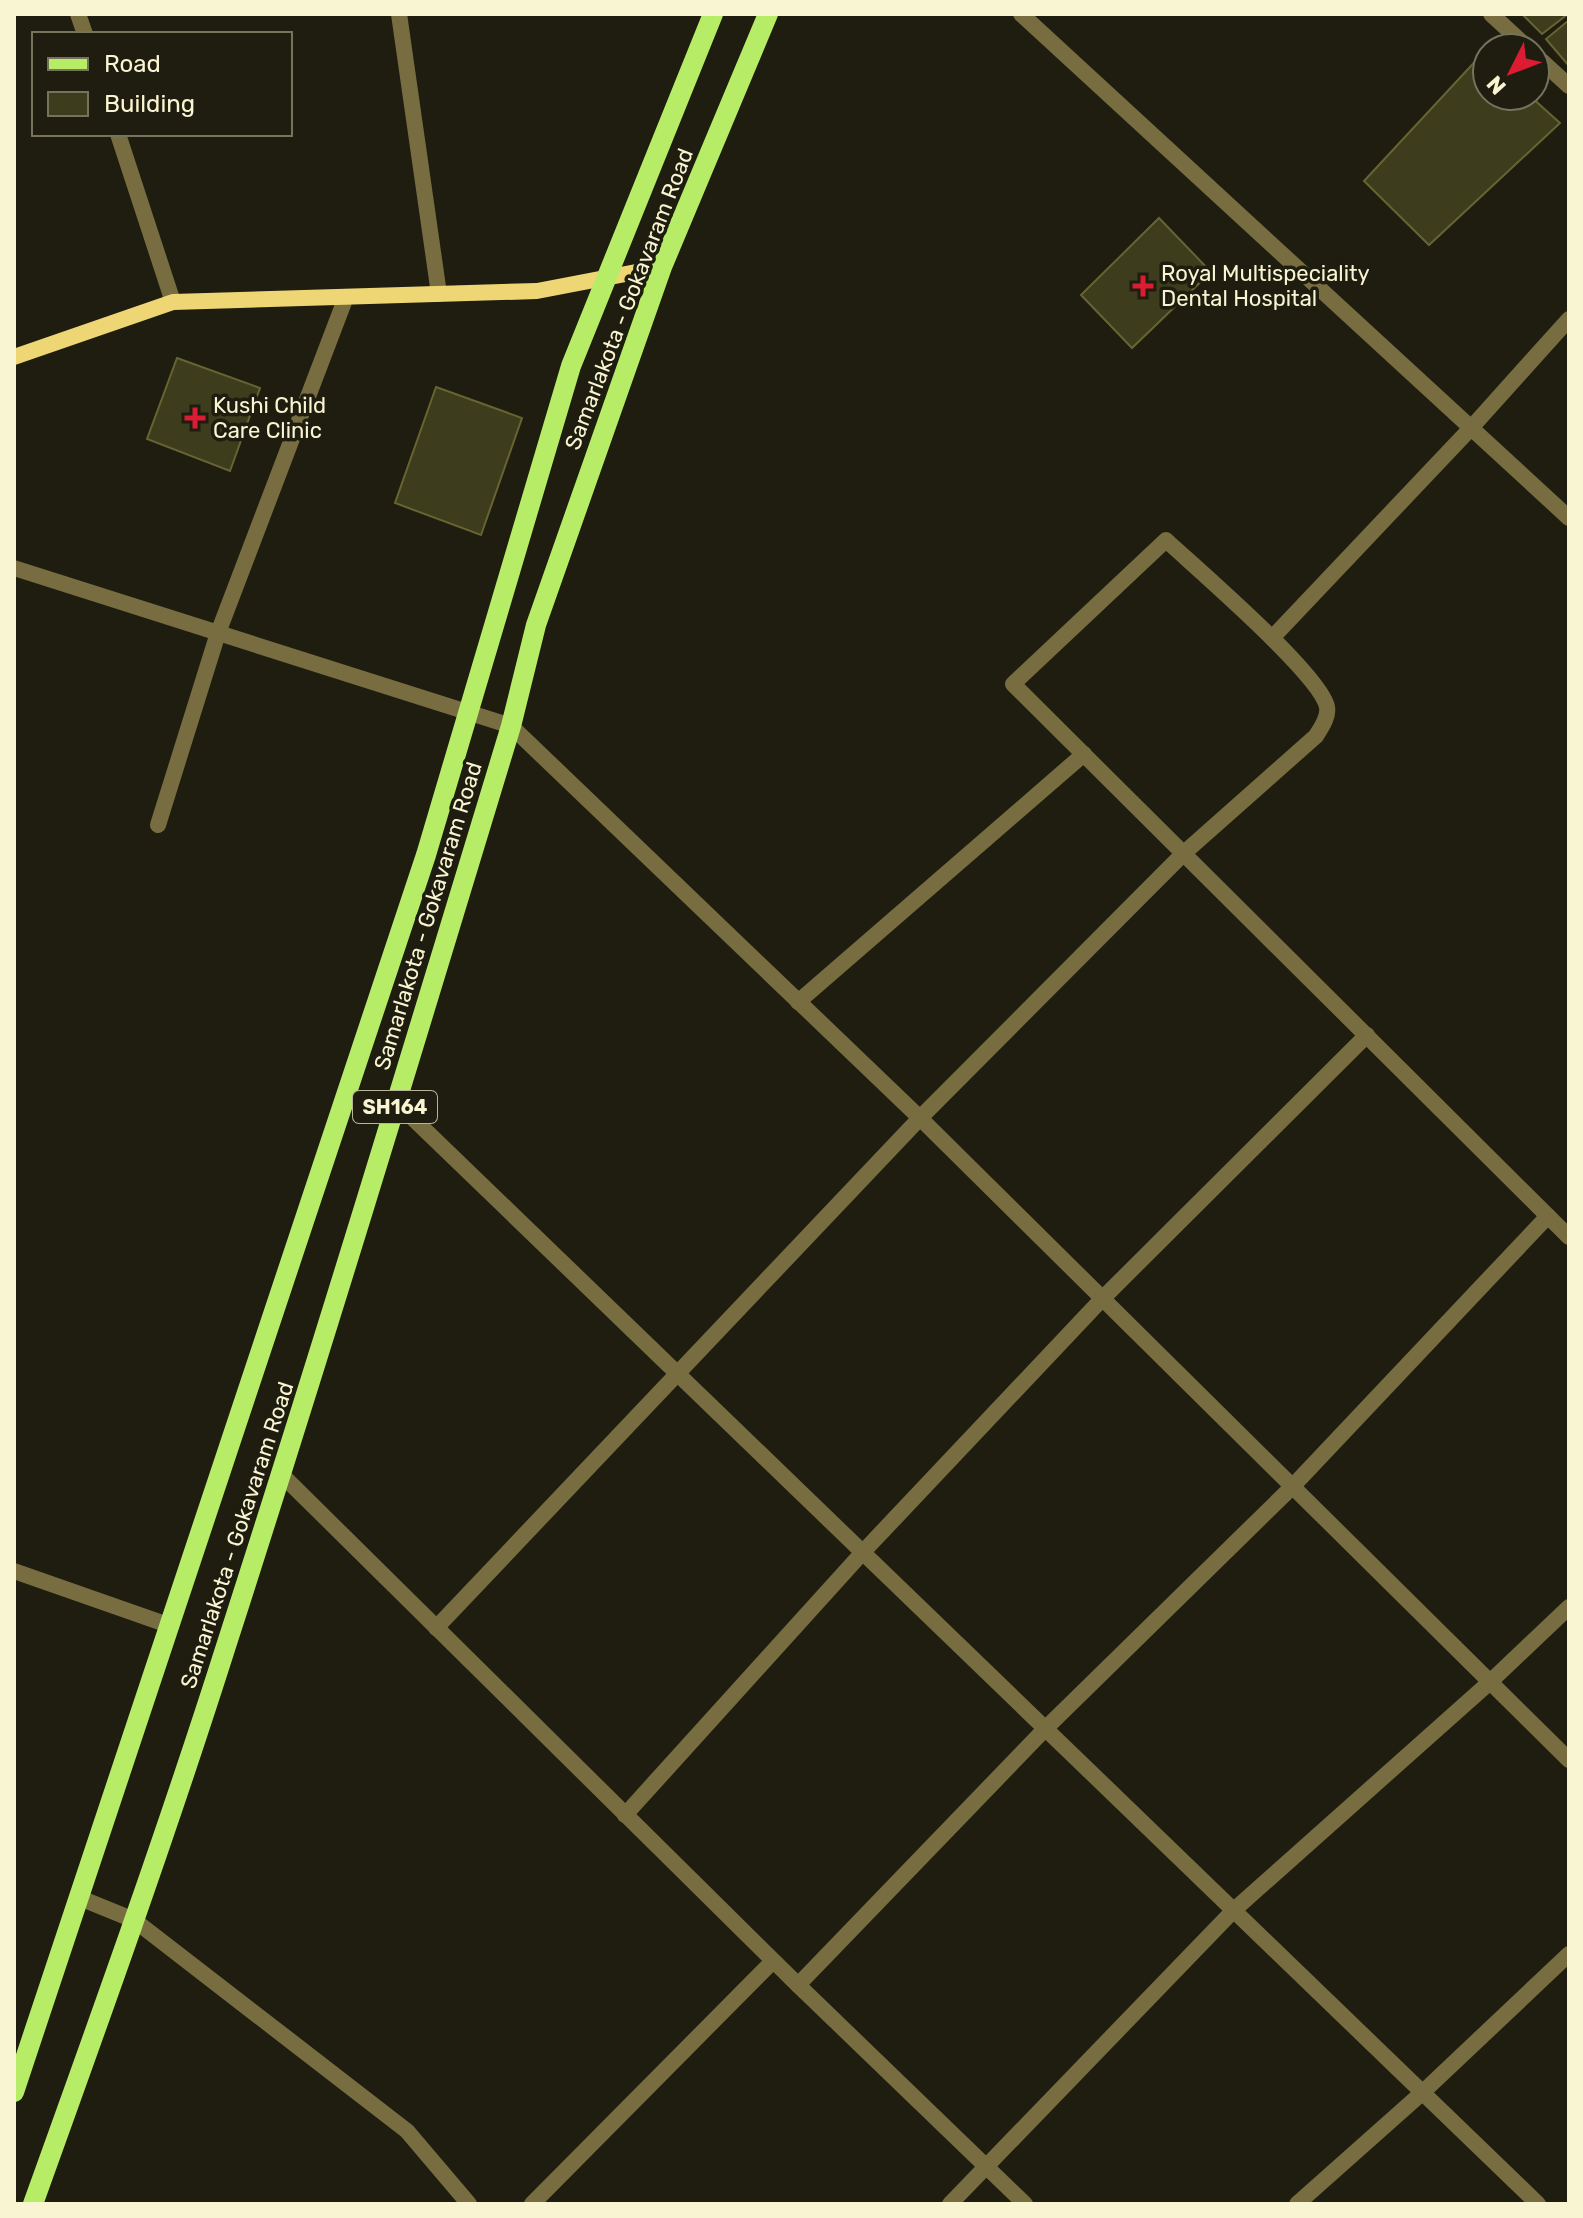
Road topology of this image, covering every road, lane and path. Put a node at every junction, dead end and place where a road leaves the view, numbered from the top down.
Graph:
1 (399, 14) edge
2 (713, 14) edge
3 (768, 14) edge
4 (1021, 14) edge
5 (1491, 14) edge
6 (1511, 32) edge
7 (1551, 70) edge
8 (1569, 86) edge
9 (119, 136) edge
10 (662, 267) junction
11 (606, 279) junction
12 (439, 294) junction
13 (346, 297) junction
14 (173, 302) junction
15 (1569, 319) edge
16 (14, 357) edge
17 (1471, 428) junction
18 (1569, 518) edge
19 (14, 568) edge
20 (218, 633) junction
21 (1272, 638) junction
22 (468, 713) junction
23 (511, 726) junction
24 (1084, 754) junction
25 (158, 825) dead end
26 (1184, 853) junction
27 (798, 1002) junction
28 (1367, 1035) junction
29 (396, 1102) junction
30 (920, 1118) junction
31 (1548, 1216) junction
32 (1569, 1237) edge
33 (1102, 1299) junction
34 (679, 1373) junction
35 (280, 1473) junction
36 (1292, 1487) junction
37 (863, 1552) junction
38 (14, 1571) edge
39 (1569, 1607) edge
40 (171, 1626) junction
41 (436, 1628) junction
42 (1490, 1682) junction
43 (1046, 1728) junction
44 (1569, 1760) edge
45 (625, 1815) junction
46 (80, 1898) junction
47 (1234, 1910) junction
48 (134, 1920) junction
49 (1569, 1954) edge
50 (773, 1961) junction
51 (798, 1985) junction
52 (14, 2092) edge
53 (1423, 2092) junction
54 (988, 2166) junction
55 (33, 2204) edge
56 (469, 2204) edge
57 (532, 2204) edge
58 (950, 2204) edge
59 (1025, 2204) edge
60 (1297, 2204) edge
61 (1538, 2204) edge

1 - 12 street
2 - 11 main road, Samarlakota - Gokavaram Road / SH164
3 - 10 main road, Samarlakota - Gokavaram Road / SH164
4 - 17 street
5 - 6 street
7 - 8 street
9 - 14 street
10 - 11 street
10 - 23 main road, Samarlakota - Gokavaram Road / SH164
11 - 12 street
11 - 22 main road, Samarlakota - Gokavaram Road / SH164
12 - 13 street
13 - 14 street
13 - 20 street
14 - 16 street
15 - 17 street
17 - 18 street
17 - 21 street
19 - 20 street
20 - 22 street
20 - 25 street
21 - 24 street
21 - 26 street
22 - 23 street
22 - 40 main road, Samarlakota - Gokavaram Road / SH164
23 - 27 street
23 - 29 main road, Samarlakota - Gokavaram Road / SH164
24 - 26 street
24 - 27 street
26 - 28 street
26 - 30 street
27 - 30 street
28 - 31 street
28 - 33 street
29 - 34 street
29 - 35 main road, Samarlakota - Gokavaram Road / SH164
30 - 33 street
30 - 34 street
31 - 32 street
31 - 36 street
33 - 36 street
33 - 37 street
34 - 37 street
34 - 41 street
35 - 41 street
35 - 48 main road, Samarlakota - Gokavaram Road / SH164
36 - 42 street
36 - 43 street
37 - 43 street
37 - 45 street
38 - 40 street
39 - 42 street
40 - 46 main road, Samarlakota - Gokavaram Road / SH164
41 - 45 street
42 - 44 street
42 - 47 street
43 - 47 street
43 - 51 street
45 - 50 street
46 - 48 street
46 - 52 main road, Samarlakota - Gokavaram Road / SH164
47 - 53 street
47 - 54 street
48 - 55 main road, Samarlakota - Gokavaram Road / SH164
48 - 56 street
49 - 53 street
50 - 51 street
50 - 57 street
51 - 54 street
53 - 60 street
53 - 61 street
54 - 58 street
54 - 59 street

